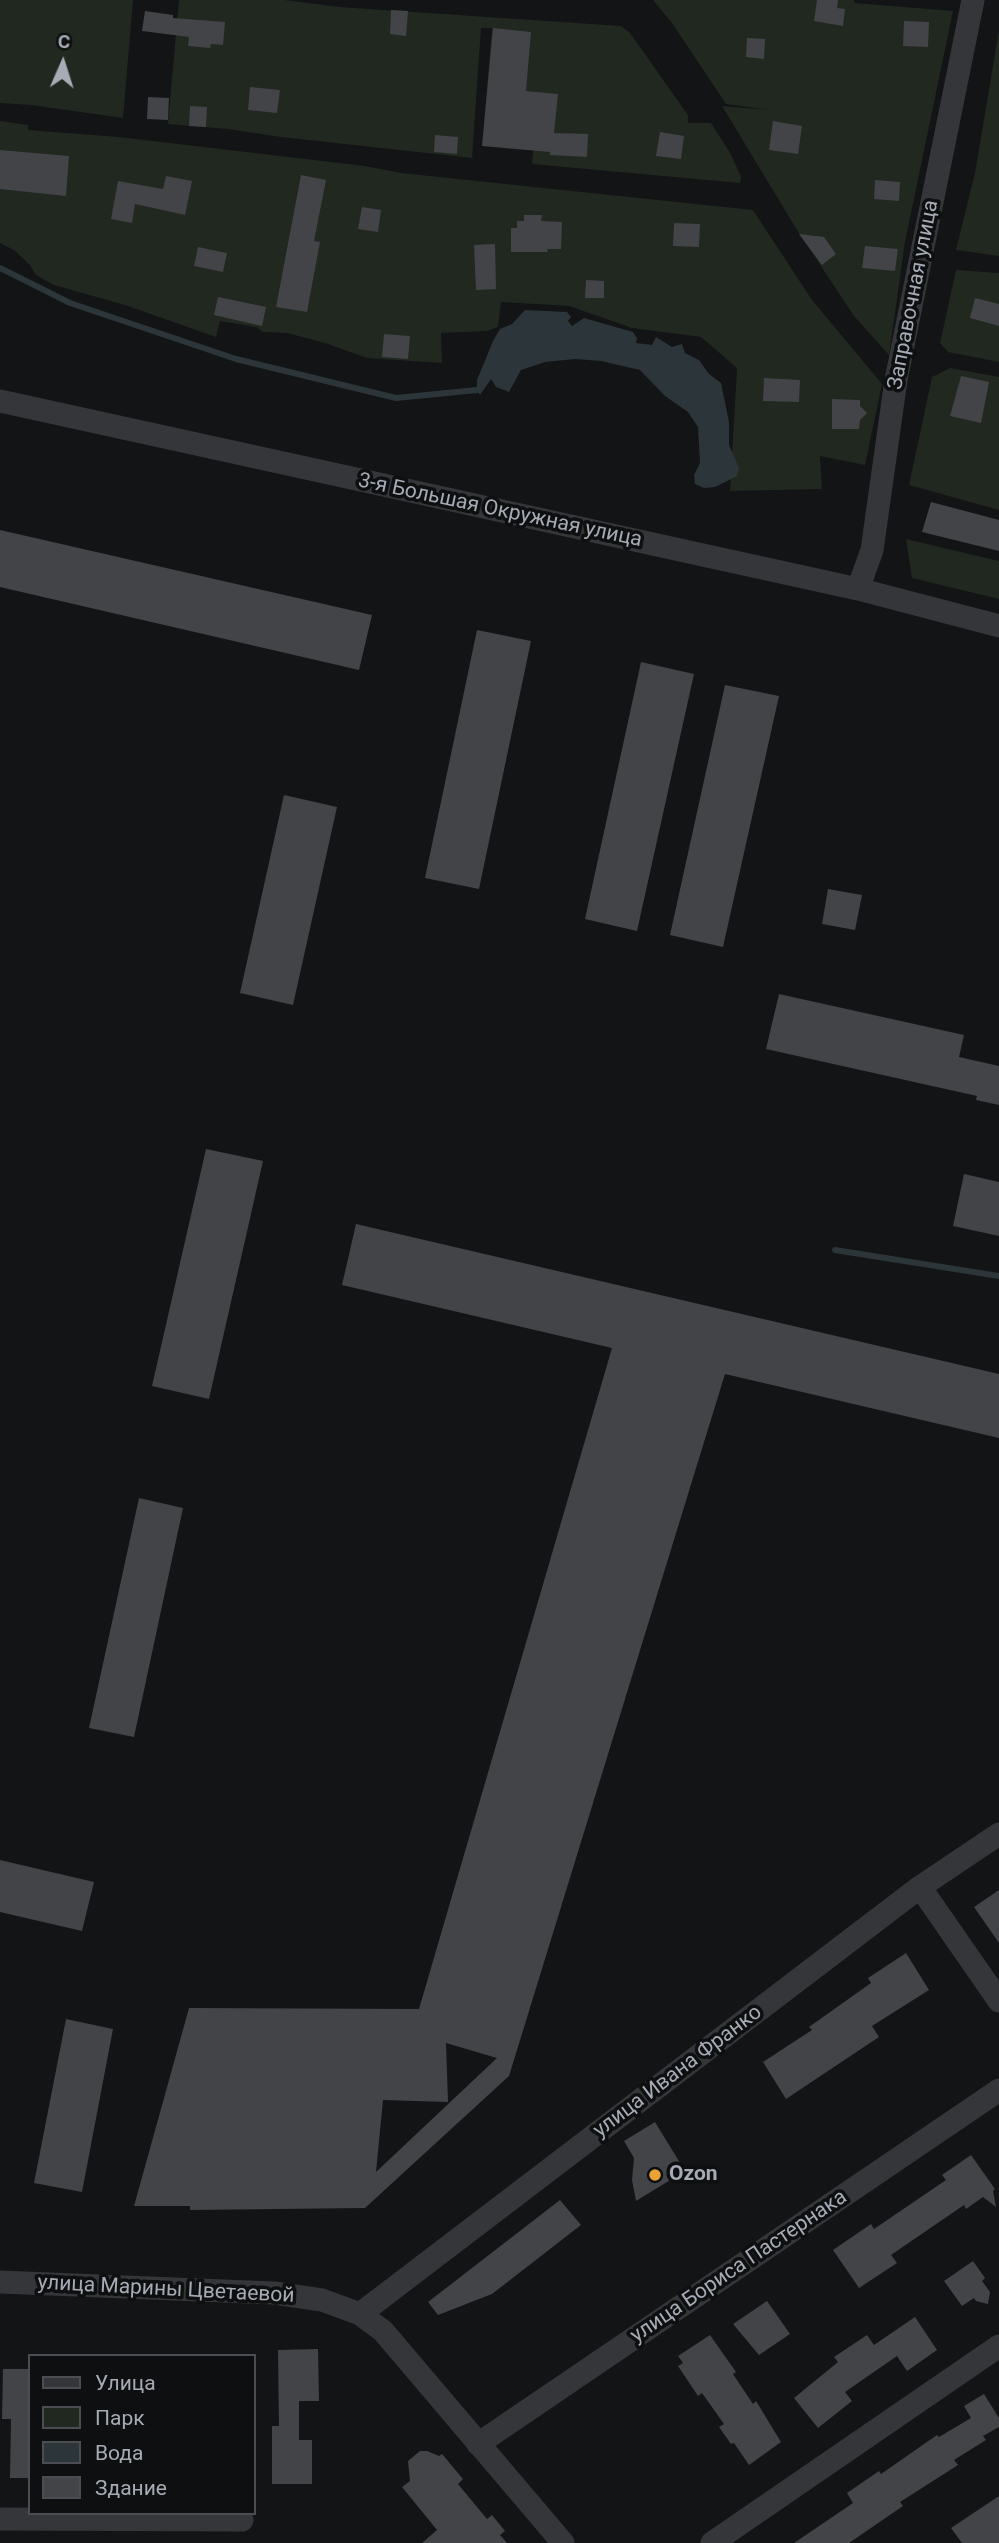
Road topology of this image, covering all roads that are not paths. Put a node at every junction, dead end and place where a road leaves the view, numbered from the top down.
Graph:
1 (973, 0) edge
2 (0, 401) edge
3 (858, 589) junction
4 (999, 626) edge
5 (999, 1834) edge
6 (920, 1887) junction
7 (999, 2001) edge
8 (999, 2090) edge
9 (0, 2282) edge
10 (359, 2314) junction
11 (999, 2346) edge
12 (478, 2444) junction
13 (0, 2519) edge
14 (242, 2520) dead end
15 (562, 2543) edge
16 (712, 2543) edge

1 - 3 street, Заправочная улица
2 - 3 street, 3-я Большая Окружная улица
3 - 4 street, 3-я Большая Окружная улица
5 - 6 street, улица Ивана Франко
6 - 7 street
6 - 10 street, улица Ивана Франко
8 - 12 street, улица Бориса Пастернака
9 - 10 street, улица Марины Цветаевой
10 - 12 street, улица Марины Цветаевой
11 - 16 street
12 - 15 street, улица Марины Цветаевой
13 - 14 street

